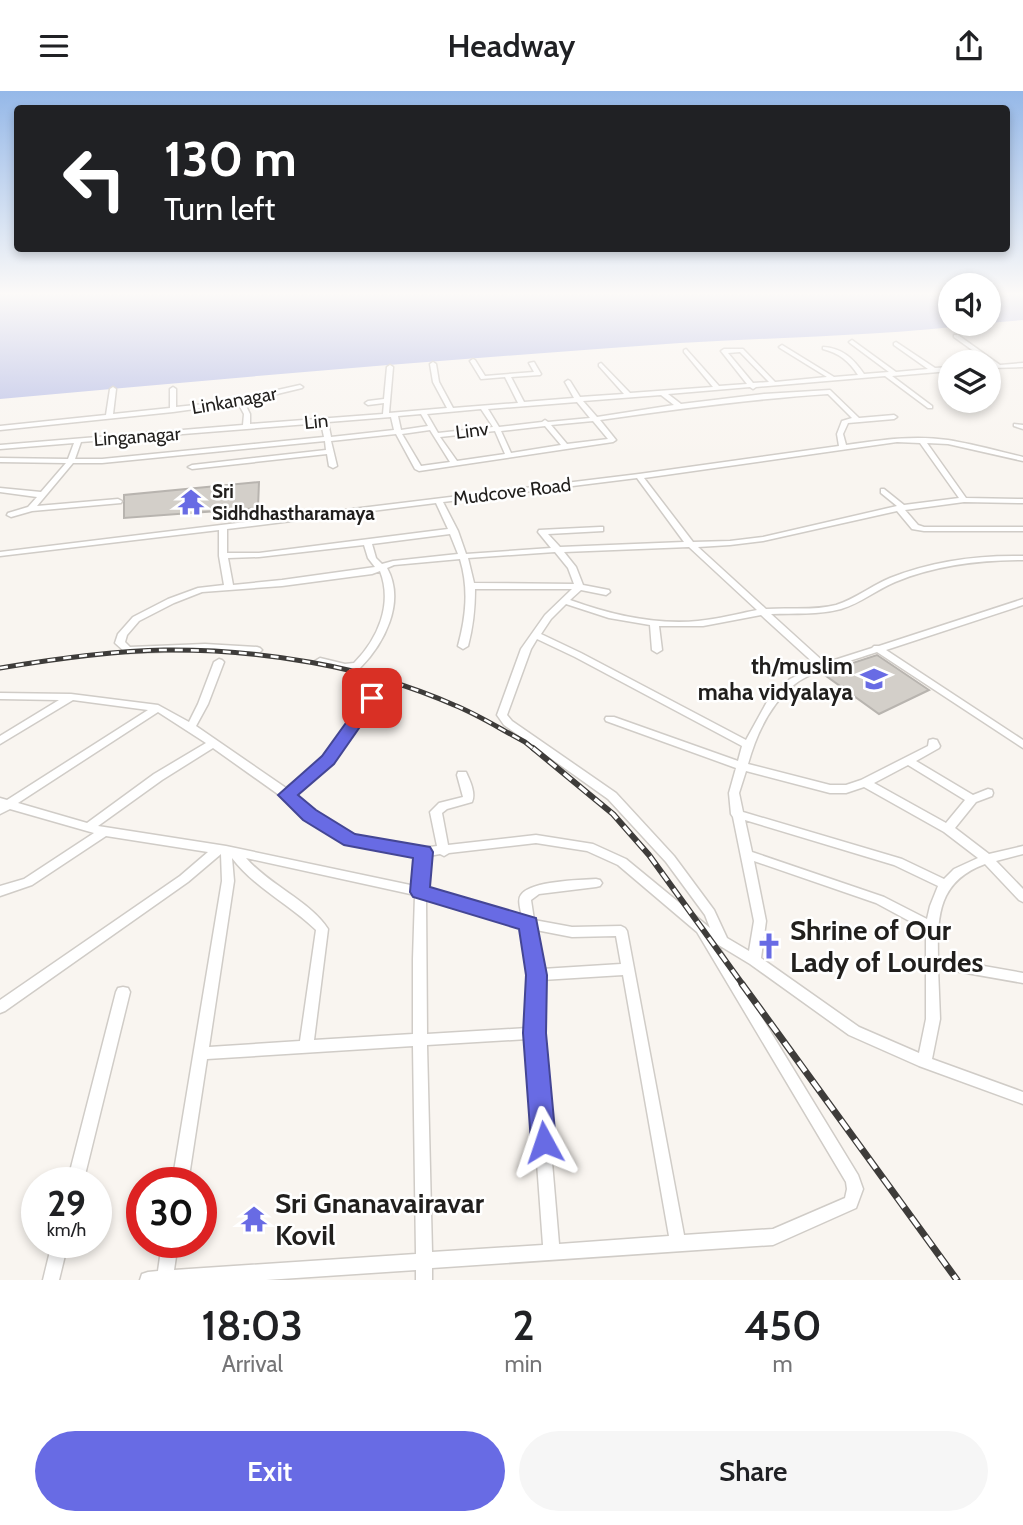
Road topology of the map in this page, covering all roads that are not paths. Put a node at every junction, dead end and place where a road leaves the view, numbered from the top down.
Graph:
1 (782, 348) dead end
2 (827, 348) edge
3 (860, 348) edge
4 (902, 348) edge
5 (686, 351) dead end
6 (473, 361) dead end
7 (532, 363) dead end
8 (433, 364) dead end
9 (601, 365) dead end
10 (1023, 365) edge
11 (1001, 366) edge
12 (390, 367) dead end
13 (933, 370) junction
14 (938, 370) edge
15 (890, 373) junction
16 (507, 375) junction
17 (861, 375) junction
18 (831, 378) junction
19 (568, 381) dead end
20 (772, 382) junction
21 (750, 384) junction
22 (300, 387) dead end
23 (717, 387) junction
24 (113, 389) dead end
25 (173, 389) dead end
26 (661, 392) junction
27 (628, 395) junction
28 (764, 396) junction
29 (578, 399) junction
30 (240, 401) junction
31 (388, 401) junction
32 (368, 403) dead end
33 (523, 403) junction
34 (483, 407) junction
35 (680, 407) junction
36 (930, 407) dead end
37 (451, 409) junction
38 (173, 410) junction
39 (422, 412) junction
40 (390, 415) junction
41 (109, 416) junction
42 (894, 417) dead end
43 (596, 419) junction
44 (856, 419) junction
45 (324, 420) junction
46 (545, 422) junction
47 (534, 423) junction
48 (496, 427) junction
49 (0, 428) edge
50 (246, 428) junction
51 (398, 432) junction
52 (434, 432) junction
53 (328, 437) junction
54 (79, 440) junction
55 (920, 440) junction
56 (18, 445) junction
57 (565, 446) junction
58 (0, 447) edge
59 (843, 448) junction
60 (330, 452) junction
61 (509, 455) junction
62 (0, 457) edge
63 (1023, 459) edge
64 (70, 462) junction
65 (455, 463) junction
66 (333, 466) dead end
67 (192, 467) dead end
68 (639, 476) junction
69 (0, 490) edge
70 (884, 491) dead end
71 (43, 495) junction
72 (438, 500) junction
73 (964, 500) junction
74 (118, 501) dead end
75 (1023, 501) edge
76 (901, 508) junction
77 (31, 509) junction
78 (11, 515) dead end
79 (223, 528) junction
80 (600, 529) dead end
81 (1023, 529) edge
82 (454, 531) junction
83 (367, 542) junction
84 (689, 543) junction
85 (555, 549) junction
86 (0, 554) edge
87 (223, 556) junction
88 (466, 556) junction
89 (1023, 558) edge
90 (382, 567) junction
91 (470, 586) junction
92 (229, 587) junction
93 (579, 587) junction
94 (606, 592) dead end
95 (565, 601) junction
96 (1023, 602) edge
97 (763, 612) junction
98 (654, 623) junction
99 (537, 636) junction
100 (463, 646) dead end
101 (877, 648) junction
102 (257, 650) dead end
103 (657, 650) dead end
104 (320, 661) dead end
105 (219, 662) dead end
106 (823, 667) junction
107 (0, 696) edge
108 (71, 697) junction
109 (372, 698) dead end
110 (158, 708) junction
111 (610, 719) dead end
112 (190, 727) junction
113 (0, 741) edge
114 (933, 742) dead end
115 (213, 743) junction
116 (748, 745) junction
117 (1023, 745) edge
118 (907, 760) junction
119 (741, 767) junction
120 (462, 775) dead end
121 (865, 783) junction
122 (988, 793) dead end
123 (286, 795) junction
124 (972, 799) junction
125 (3, 805) edge
126 (737, 814) junction
127 (89, 827) junction
128 (948, 829) junction
129 (104, 832) junction
130 (226, 850) junction
131 (1023, 850) edge
132 (424, 852) junction
133 (444, 852) junction
134 (746, 854) junction
135 (987, 859) junction
136 (596, 883) dead end
137 (946, 885) junction
138 (0, 891) edge
139 (420, 892) junction
140 (1023, 897) edge
141 (528, 924) junction
142 (932, 927) junction
143 (701, 928) junction
144 (723, 942) junction
145 (754, 960) junction
146 (933, 962) junction
147 (628, 969) junction
148 (536, 975) junction
149 (1023, 978) edge
150 (122, 992) dead end
151 (0, 1007) edge
152 (534, 1033) junction
153 (419, 1040) junction
154 (306, 1047) junction
155 (201, 1053) junction
156 (924, 1062) junction
157 (1023, 1098) edge
158 (79, 1167) edge
159 (183, 1167) edge
160 (678, 1243) junction
161 (552, 1252) junction
162 (56, 1258) edge
163 (164, 1258) edge
164 (424, 1261) junction
165 (156, 1279) edge
166 (51, 1280) edge
167 (424, 1280) edge

1 - 18 street
2 - 17 street
3 - 15 street
4 - 13 street
5 - 23 street
6 - 16 street
7 - 16 street
8 - 37 street
9 - 27 street
10 - 11 street
12 - 31 street
13 - 14 street, Lin
13 - 15 street, Lin
15 - 17 street, Lin
15 - 36 street
16 - 33 street
17 - 18 street, Lin
18 - 20 street, Lin
19 - 29 street
20 - 21 street, Lin
20 - 21 street
21 - 23 street, Lin
21 - 28 street
22 - 30 street, Linkanagar
23 - 26 street, Lin
24 - 41 street
25 - 38 street
26 - 27 street, Lin
26 - 35 street
27 - 29 street, Lin
28 - 35 street
28 - 44 street
29 - 33 street, Lin
29 - 43 street
30 - 38 street, Linkanagar
30 - 50 street
31 - 32 street
31 - 40 street
33 - 34 street, Lin
33 - 47 street
34 - 37 street, Lin
34 - 48 street
35 - 43 street
37 - 39 street, Lin
38 - 41 street, Linkanagar
39 - 40 street, Lin
39 - 52 street, Linv
40 - 45 street, Lin
40 - 51 street
41 - 49 street, Linkanagar
42 - 44 street
43 - 46 street
43 - 57 street
44 - 59 street
45 - 50 street, Lin
45 - 53 street
46 - 47 street
46 - 57 street
47 - 48 street, Linv
48 - 52 street, Linv
48 - 61 street
50 - 54 street, Linganagar
51 - 52 street
51 - 53 street
51 - 65 street
52 - 65 street
53 - 60 street
53 - 64 street
54 - 56 street, Linganagar
54 - 64 street
55 - 59 street, Mudcove Road
55 - 63 street, Mudcove Road
55 - 73 street
56 - 58 street, Linganagar
56 - 62 street
57 - 61 street
59 - 68 street, Mudcove Road
60 - 66 street
60 - 67 street
61 - 65 street
62 - 64 street
64 - 71 street
68 - 72 street, Mudcove Road
68 - 84 street
69 - 71 street
70 - 76 street
71 - 77 street
72 - 79 street, Mudcove Road
72 - 82 street
73 - 75 street
73 - 76 street
74 - 77 street
76 - 81 street
76 - 84 street
77 - 78 street
79 - 86 street, Mudcove Road
79 - 87 street
80 - 85 street
82 - 83 street
82 - 88 street
83 - 87 street
83 - 90 street
84 - 85 street
84 - 97 street
85 - 88 street
85 - 93 street
87 - 92 street
88 - 90 street
88 - 91 street
89 - 97 street
90 - 92 street
90 - 104 street
91 - 93 street
91 - 100 street
92 - 102 street
93 - 94 street
93 - 95 street
95 - 98 street
95 - 99 street
96 - 101 street
97 - 98 street
97 - 106 street
98 - 103 street
99 - 116 street
99 - 144 street
101 - 106 street
101 - 117 street
105 - 112 street
106 - 116 street
107 - 108 street
108 - 110 street
108 - 113 street
109 - 123 street
110 - 112 street
110 - 125 street
111 - 119 street
112 - 115 street
114 - 118 street
115 - 123 street
115 - 127 street
116 - 119 street
118 - 121 street
118 - 124 street
119 - 121 street
119 - 126 street
120 - 133 street
121 - 128 street
122 - 124 street
123 - 132 street
124 - 128 street
125 - 127 street
126 - 134 street
126 - 137 street
127 - 129 street
128 - 135 street
129 - 130 street
129 - 138 street
130 - 139 street
130 - 151 street
130 - 154 street
130 - 155 street
131 - 135 street
132 - 133 street
132 - 139 street
133 - 143 street
134 - 142 street
134 - 145 street
135 - 137 street
135 - 140 street
136 - 141 street
137 - 142 street
139 - 141 street
139 - 153 street
141 - 147 street
141 - 148 street
142 - 146 street
143 - 144 street
143 - 160 street
144 - 145 street
145 - 156 street
146 - 149 street
146 - 156 street
147 - 148 street
147 - 160 street
148 - 152 street
150 - 158 street
152 - 153 street
152 - 161 street
153 - 154 street
153 - 164 street
154 - 155 street
155 - 159 street
156 - 157 street
160 - 161 street
161 - 164 street
162 - 166 street
163 - 165 street
164 - 165 street
164 - 167 street

